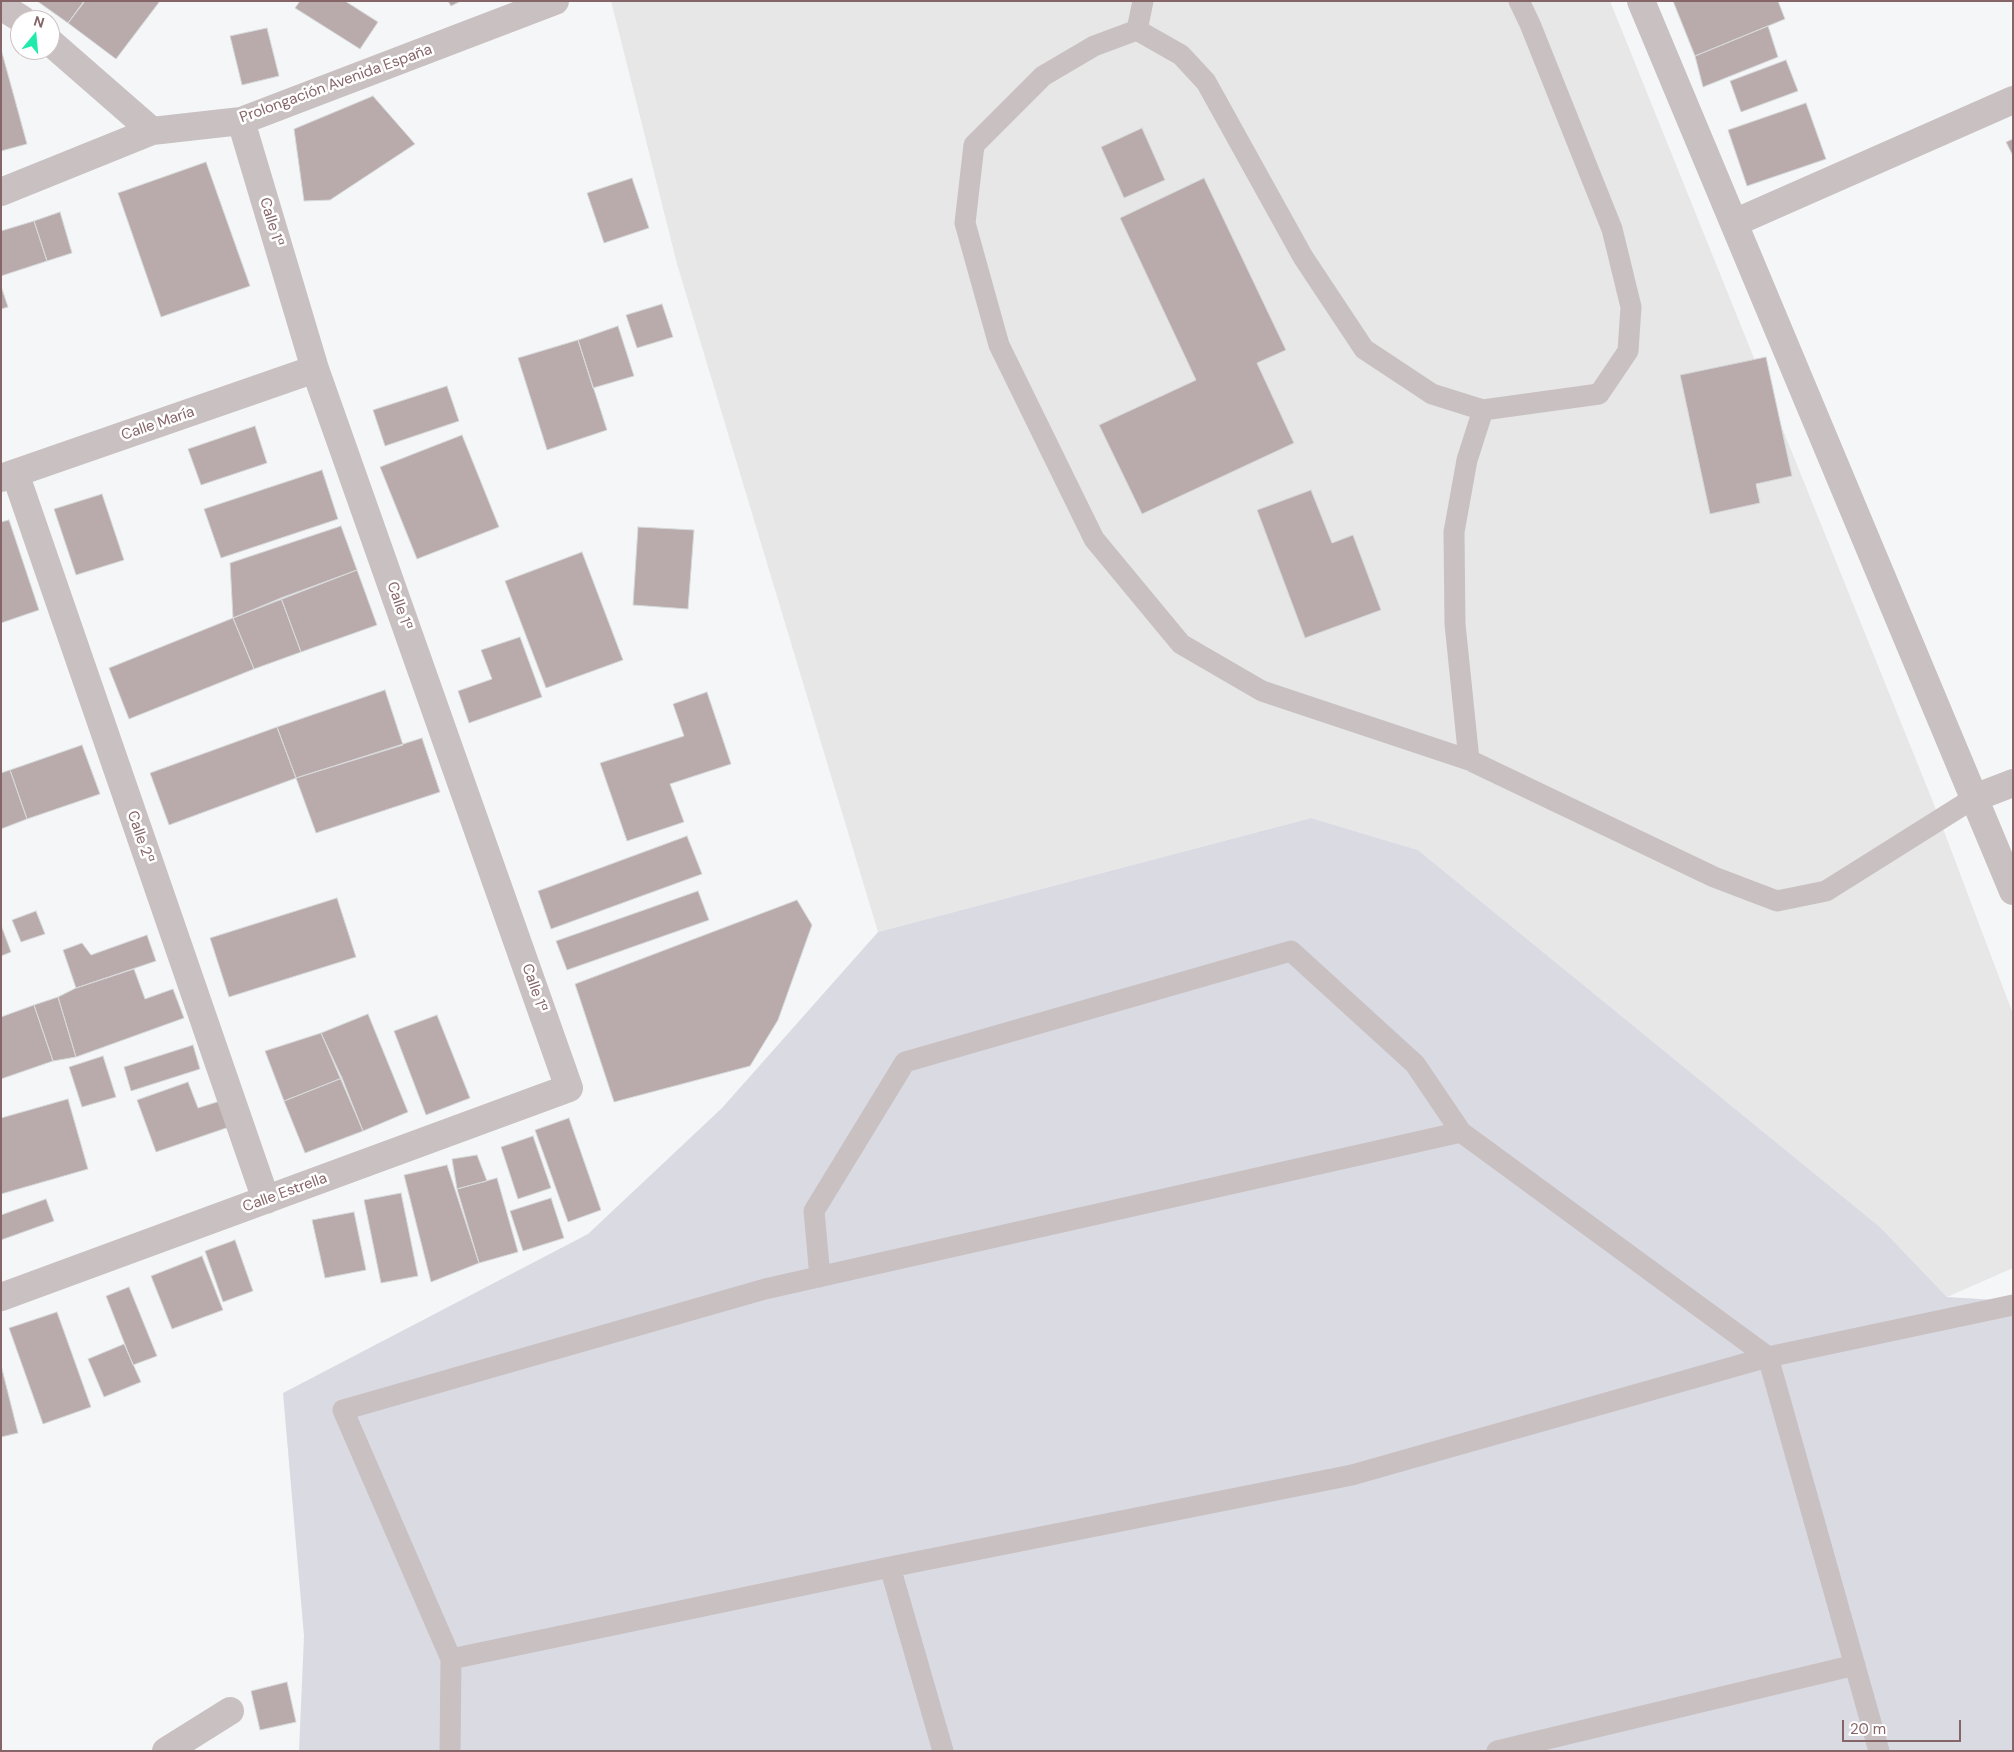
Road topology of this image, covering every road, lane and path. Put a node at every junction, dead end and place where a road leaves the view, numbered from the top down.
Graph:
1 (554, 1) edge
2 (1143, 1) edge
3 (1519, 1) edge
4 (1642, 1) edge
5 (1137, 30) junction
6 (60, 51) edge
7 (2013, 100) edge
8 (241, 121) junction
9 (152, 130) junction
10 (1, 192) edge
11 (1734, 223) junction
12 (315, 369) junction
13 (1483, 410) junction
14 (8, 476) edge
15 (1469, 760) junction
16 (2013, 783) edge
17 (1974, 798) junction
18 (2013, 891) edge
19 (569, 1088) joint
20 (1461, 1132) junction
21 (266, 1200) junction
22 (820, 1276) junction
23 (1, 1297) edge
24 (2013, 1305) edge
25 (1768, 1357) junction
26 (890, 1567) junction
27 (451, 1659) junction
28 (1855, 1665) junction
29 (230, 1712) dead end
30 (166, 1751) edge
31 (450, 1751) edge
32 (943, 1751) edge
33 (1497, 1751) edge
34 (1879, 1751) edge

1 - 8 street, Prolongación Avenida España
2 - 5 lane
3 - 13 lane
4 - 11 street
5 - 13 lane
5 - 15 lane
6 - 9 street
7 - 11 street
8 - 9 street, Prolongación Avenida España
8 - 12 street, Calle 1ª
9 - 10 street, Prolongación Avenida España
11 - 17 street
12 - 14 street, Calle María
12 - 19 street, Calle 1ª
13 - 15 lane
14 - 21 street, Calle 2ª
15 - 17 lane
16 - 17 street
17 - 18 street
19 - 21 street, Calle Estrella
20 - 22 lane
20 - 22 lane
20 - 25 lane
21 - 23 street, Calle Estrella
22 - 27 lane
24 - 25 lane
25 - 26 lane
25 - 28 lane
26 - 27 lane
26 - 32 lane
27 - 31 lane
28 - 33 lane
28 - 34 lane
29 - 30 street

